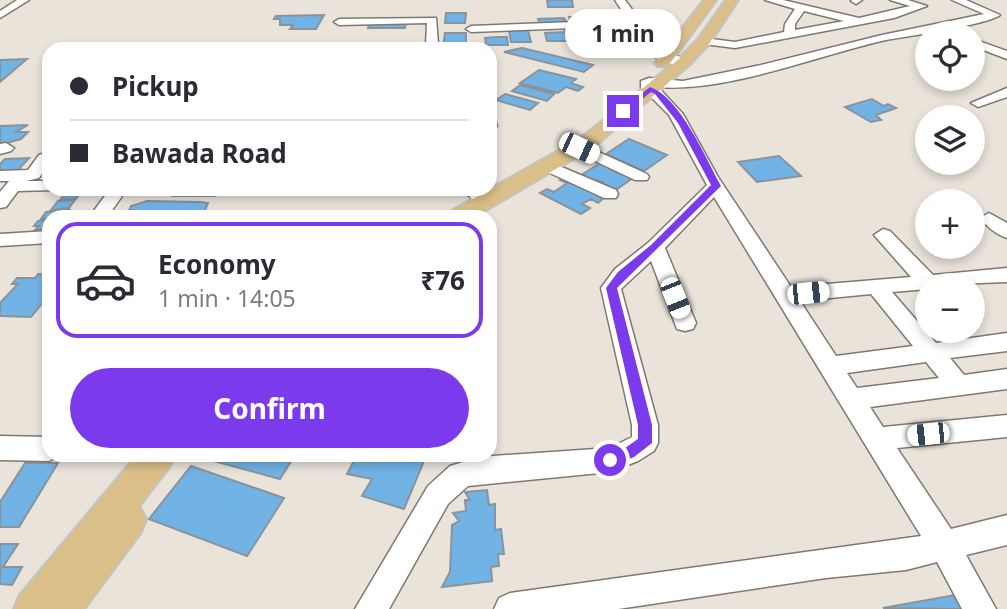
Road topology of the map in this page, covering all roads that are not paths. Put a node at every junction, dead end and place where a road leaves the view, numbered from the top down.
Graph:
1 (24, 0) edge
2 (620, 0) edge
3 (710, 0) edge
4 (732, 0) edge
5 (769, 0) edge
6 (895, 0) edge
7 (957, 0) edge
8 (801, 7) junction
9 (467, 14) dead end
10 (0, 15) edge
11 (546, 16) dead end
12 (1001, 18) edge
13 (635, 19) junction
14 (981, 21) edge
15 (339, 22) dead end
16 (857, 22) junction
17 (915, 32) edge
18 (789, 35) junction
19 (704, 41) junction
20 (432, 42) edge
21 (985, 47) edge
22 (1007, 55) edge
23 (676, 59) junction
24 (651, 84) junction
25 (1006, 93) edge
26 (978, 103) dead end
27 (579, 148) junction
28 (42, 162) edge
29 (544, 166) junction
30 (641, 177) dead end
31 (12, 179) edge
32 (497, 182) edge
33 (42, 185) edge
34 (716, 186) junction
35 (497, 194) edge
36 (610, 194) dead end
37 (473, 196) edge
38 (493, 196) edge
39 (0, 203) edge
40 (458, 210) edge
41 (470, 210) edge
42 (989, 218) dead end
43 (1007, 232) edge
44 (883, 235) dead end
45 (42, 237) edge
46 (0, 240) edge
47 (655, 247) junction
48 (919, 273) edge
49 (1007, 275) edge
50 (985, 277) edge
51 (915, 283) edge
52 (876, 287) junction
53 (787, 295) junction
54 (685, 323) dead end
55 (1007, 342) edge
56 (932, 352) junction
57 (829, 366) junction
58 (1007, 379) edge
59 (959, 385) junction
60 (850, 399) junction
61 (1007, 426) edge
62 (876, 439) junction
63 (0, 449) edge
64 (42, 449) edge
65 (152, 462) edge
66 (174, 462) edge
67 (1007, 530) edge
68 (943, 544) junction
69 (34, 609) edge
70 (59, 609) edge
71 (371, 609) edge
72 (510, 609) edge
73 (980, 609) edge

1 - 10 street
2 - 13 street
3 - 23 main road
4 - 19 main road
5 - 8 street
6 - 16 street
7 - 12 street
8 - 16 street
8 - 18 street
9 - 13 street
11 - 13 street
12 - 14 street
13 - 23 street
15 - 20 street
16 - 18 street
17 - 24 street
18 - 19 street
19 - 23 main road
21 - 22 street
23 - 24 main road
24 - 27 main road
24 - 32 main road
24 - 34 street
25 - 26 street
27 - 29 main road
27 - 30 street
28 - 31 street
29 - 35 main road
29 - 36 street
31 - 33 street
31 - 39 street
34 - 47 street
34 - 53 street
37 - 40 main road
38 - 41 main road
42 - 43 street
44 - 48 street
45 - 46 street
47 - 54 street
47 - 71 street
49 - 50 street
51 - 52 street
52 - 53 street
52 - 56 street
53 - 57 street
55 - 56 street
56 - 57 street
56 - 59 street
57 - 60 street
58 - 59 street
59 - 60 street
60 - 62 street
61 - 62 street
62 - 68 street
63 - 64 street
65 - 69 main road
66 - 70 main road
67 - 68 street
68 - 72 street
68 - 73 street

